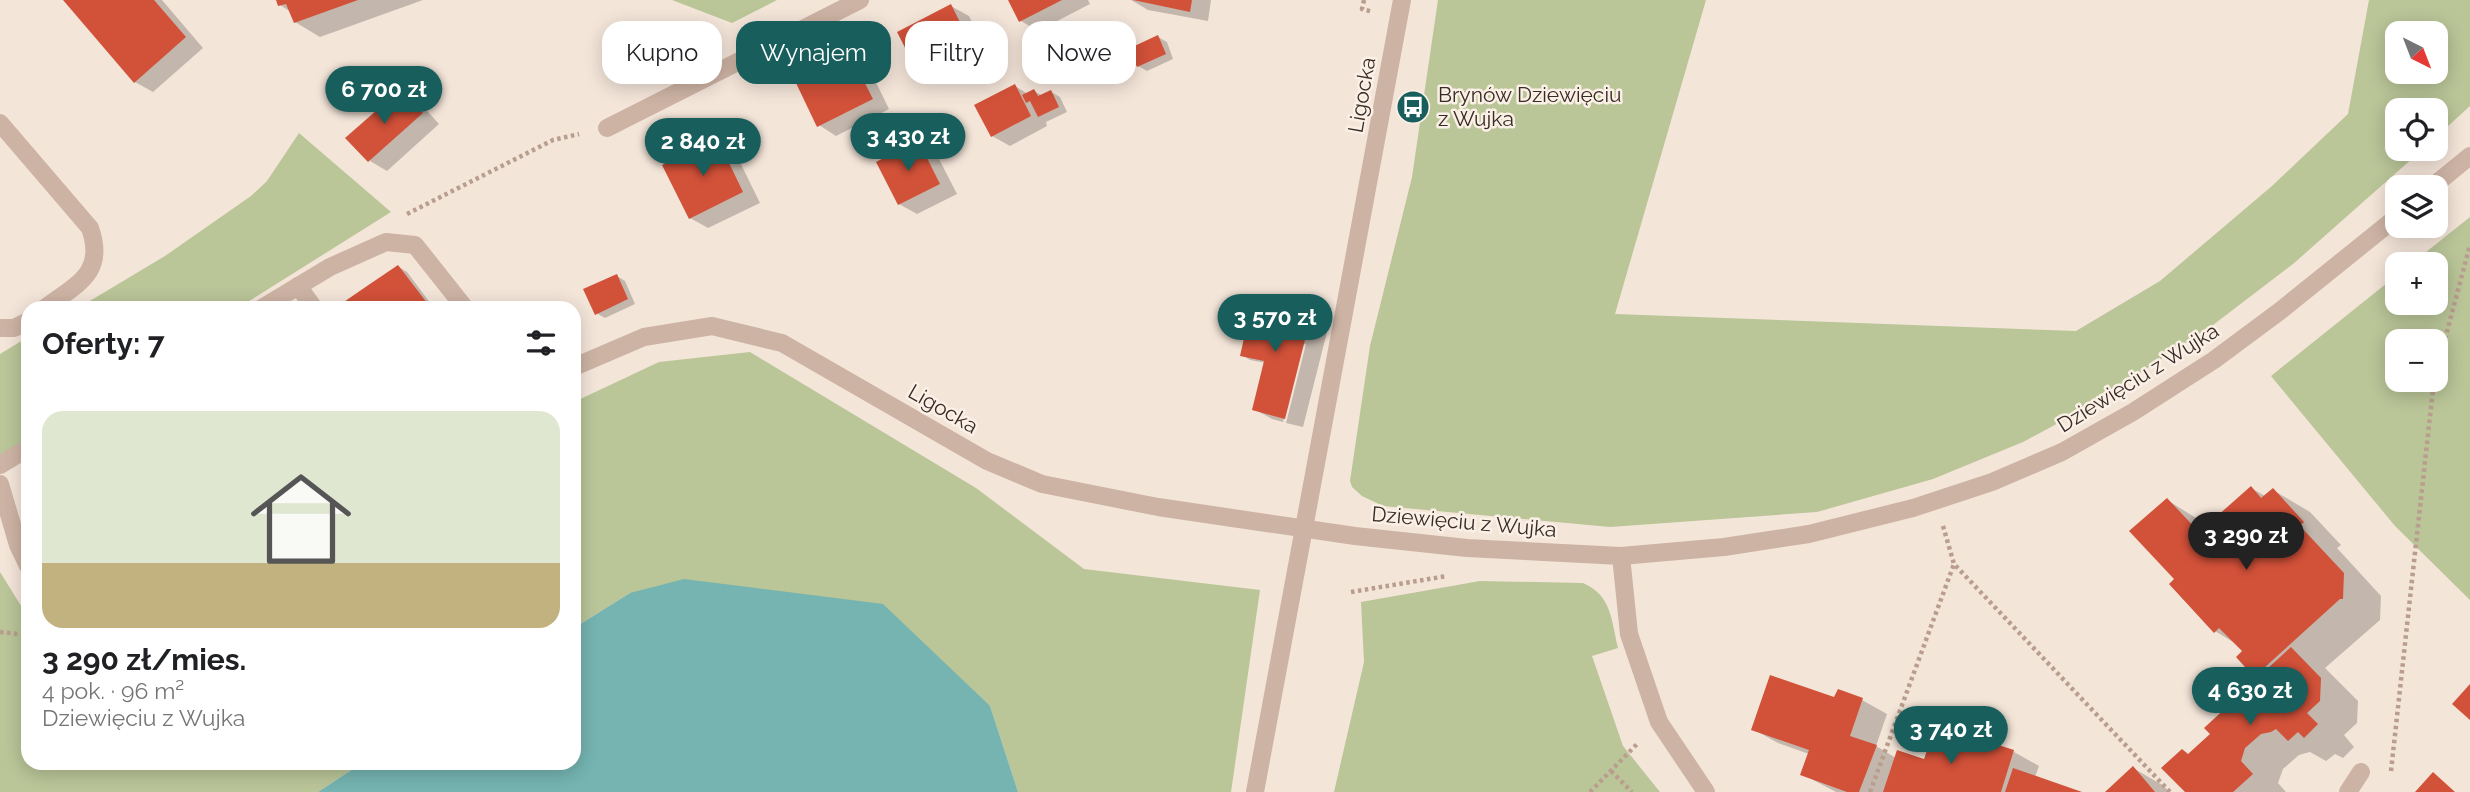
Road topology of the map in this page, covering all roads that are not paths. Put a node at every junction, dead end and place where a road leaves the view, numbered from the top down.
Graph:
1 (860, 0) edge
2 (1402, 0) edge
3 (0, 123) edge
4 (607, 128) road end
5 (2470, 156) edge
6 (2447, 175) edge
7 (2385, 226) edge
8 (298, 286) junction
9 (54, 301) edge
10 (273, 301) edge
11 (309, 301) edge
12 (459, 301) edge
13 (21, 324) edge
14 (0, 328) edge
15 (581, 365) edge
16 (21, 452) edge
17 (0, 465) edge
18 (0, 484) edge
19 (1304, 529) junction
20 (21, 551) edge
21 (1621, 556) junction
22 (2361, 772) dead end
23 (1255, 792) edge
24 (1706, 792) edge
25 (2348, 792) edge

1 - 4 street
2 - 19 street, Ligocka
3 - 9 street
5 - 6 street
7 - 21 street, Dziewięciu z Wujka
8 - 10 street
8 - 11 street
8 - 12 street
13 - 14 street
15 - 19 street, Ligocka
16 - 17 street
18 - 20 street
19 - 21 street, Dziewięciu z Wujka
19 - 23 street, Ligocka
21 - 24 street
22 - 25 street

